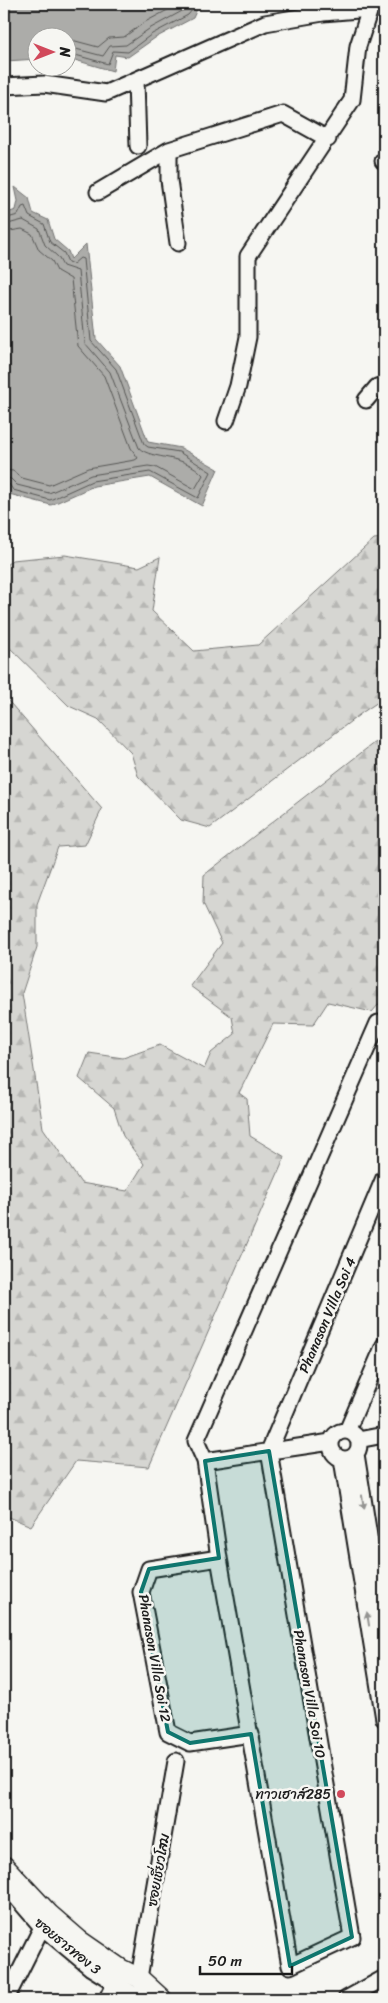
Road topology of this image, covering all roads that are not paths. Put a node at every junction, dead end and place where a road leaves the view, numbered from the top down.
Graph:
1 (136, 80) junction
2 (4, 86) edge
3 (328, 139) junction
4 (138, 146) dead end
5 (169, 150) junction
6 (98, 192) dead end
7 (178, 243) dead end
8 (384, 385) edge
9 (366, 400) dead end
10 (226, 421) dead end
11 (384, 1026) edge
12 (384, 1178) edge
13 (384, 1345) edge
14 (384, 1435) edge
15 (331, 1442) junction
16 (351, 1446) junction
17 (269, 1451) junction
18 (206, 1461) junction
19 (219, 1558) junction
20 (384, 1630) edge
21 (384, 1719) edge
22 (251, 1734) junction
23 (176, 1762) dead end
24 (4, 1872) edge
25 (46, 1921) junction
26 (118, 1976) junction
27 (139, 1978) junction
28 (384, 1978) edge
29 (6, 1999) edge
30 (107, 1999) edge
31 (141, 1999) edge
32 (162, 1999) edge
33 (346, 1999) edge

1 - 2 street
1 - 3 street
1 - 4 street
3 - 5 street
3 - 10 street
5 - 6 street
5 - 7 street
8 - 9 street
11 - 18 street
12 - 17 street, Phanason Villa Soi 4
13 - 16 street
14 - 16 street
15 - 16 street
15 - 16 street
15 - 17 street
16 -> 20 street
21 -> 16 street
17 - 18 street
17 - 22 street, Phanason Villa Soi 10
18 - 19 street
19 - 22 street
19 - 22 street, Phanason Villa Soi 12
23 - 27 street, ซอยเชี่ยวโสม
24 - 25 street
25 - 26 street
25 - 29 street
26 - 27 street
26 - 30 street
26 - 31 street, ซอยธารทอง 3
27 - 32 street
28 - 33 street

